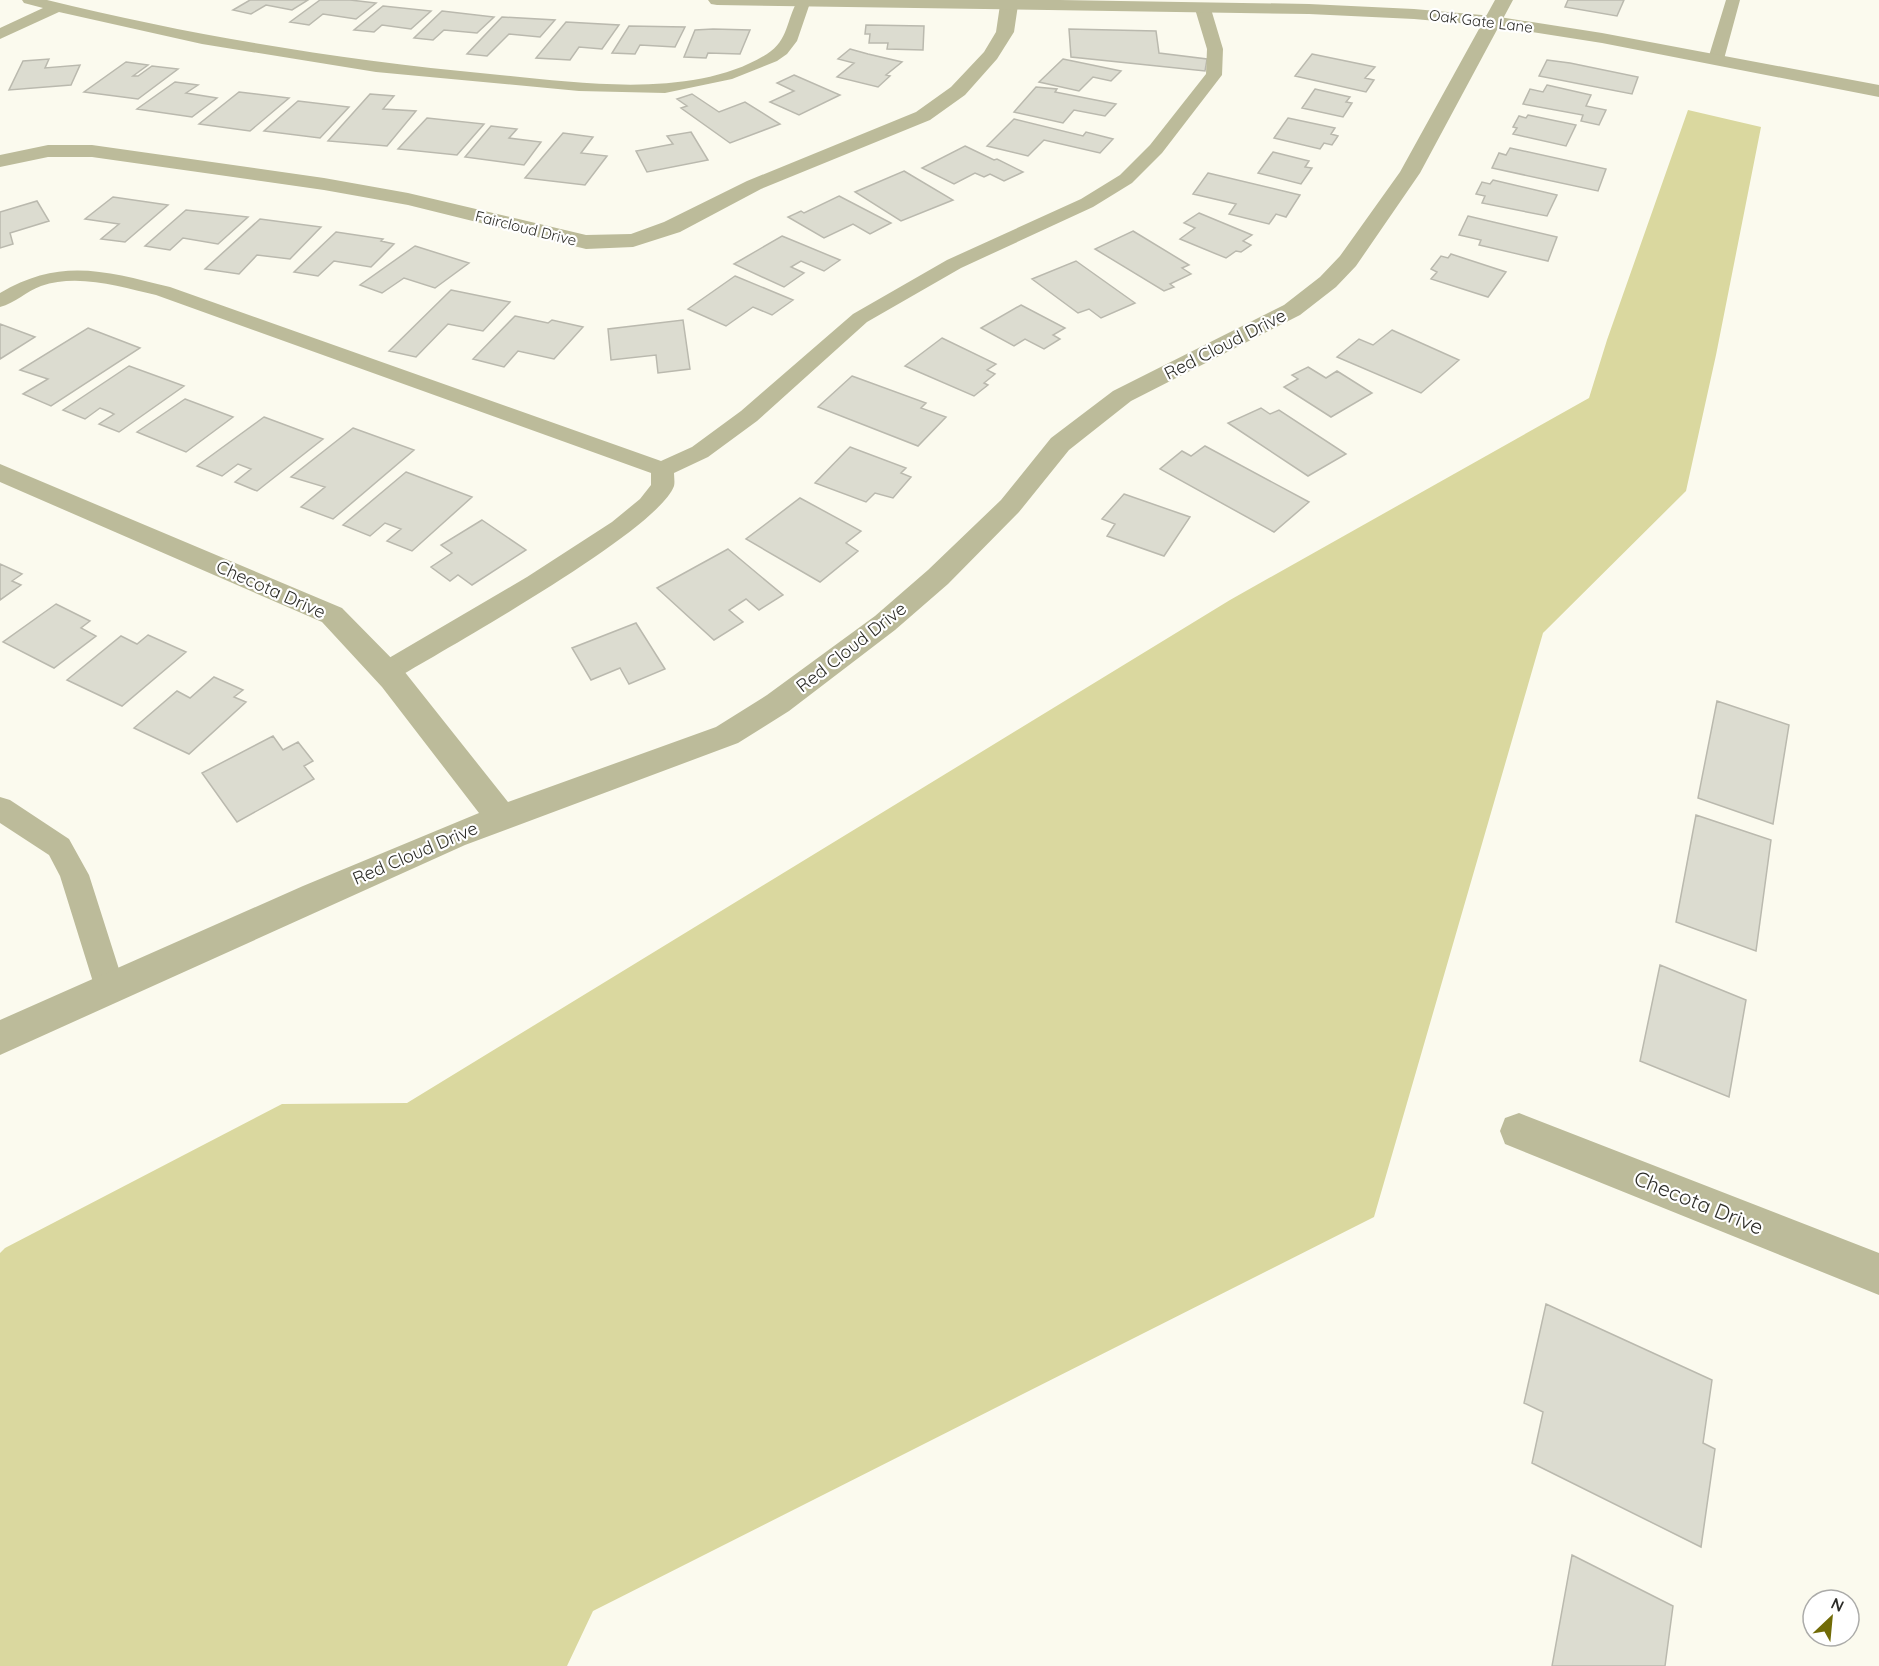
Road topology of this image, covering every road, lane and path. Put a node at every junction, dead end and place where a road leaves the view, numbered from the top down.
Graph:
1 (29, 0) edge
2 (717, 0) edge
3 (1732, 0) edge
4 (803, 3) junction
5 (1009, 5) junction
6 (57, 7) junction
7 (1203, 9) junction
8 (1499, 11) edge
9 (0, 34) edge
10 (1716, 59) junction
11 (1879, 91) edge
12 (0, 161) edge
13 (0, 301) edge
14 (663, 469) junction
15 (0, 472) edge
16 (386, 672) junction
17 (0, 808) edge
18 (501, 818) junction
19 (109, 988) junction
20 (0, 1038) edge
21 (1519, 1131) dead end
22 (1879, 1274) edge

1 - 6 lane
2 - 4 street, Oak Gate Lane
3 - 10 lane
4 - 5 street, Oak Gate Lane
4 - 6 lane
5 - 7 street, Oak Gate Lane
5 - 12 street, Faircloud Drive
6 - 9 lane
7 - 8 street, Oak Gate Lane
7 - 14 lane
8 - 10 street, Oak Gate Lane
8 - 18 street, Red Cloud Drive
10 - 11 street, Oak Gate Lane
13 - 14 lane
14 - 16 lane
15 - 16 street, Checota Drive
16 - 18 street, Checota Drive
17 - 19 lane
18 - 19 street, Red Cloud Drive
19 - 20 street, Red Cloud Drive
21 - 22 street, Checota Drive

